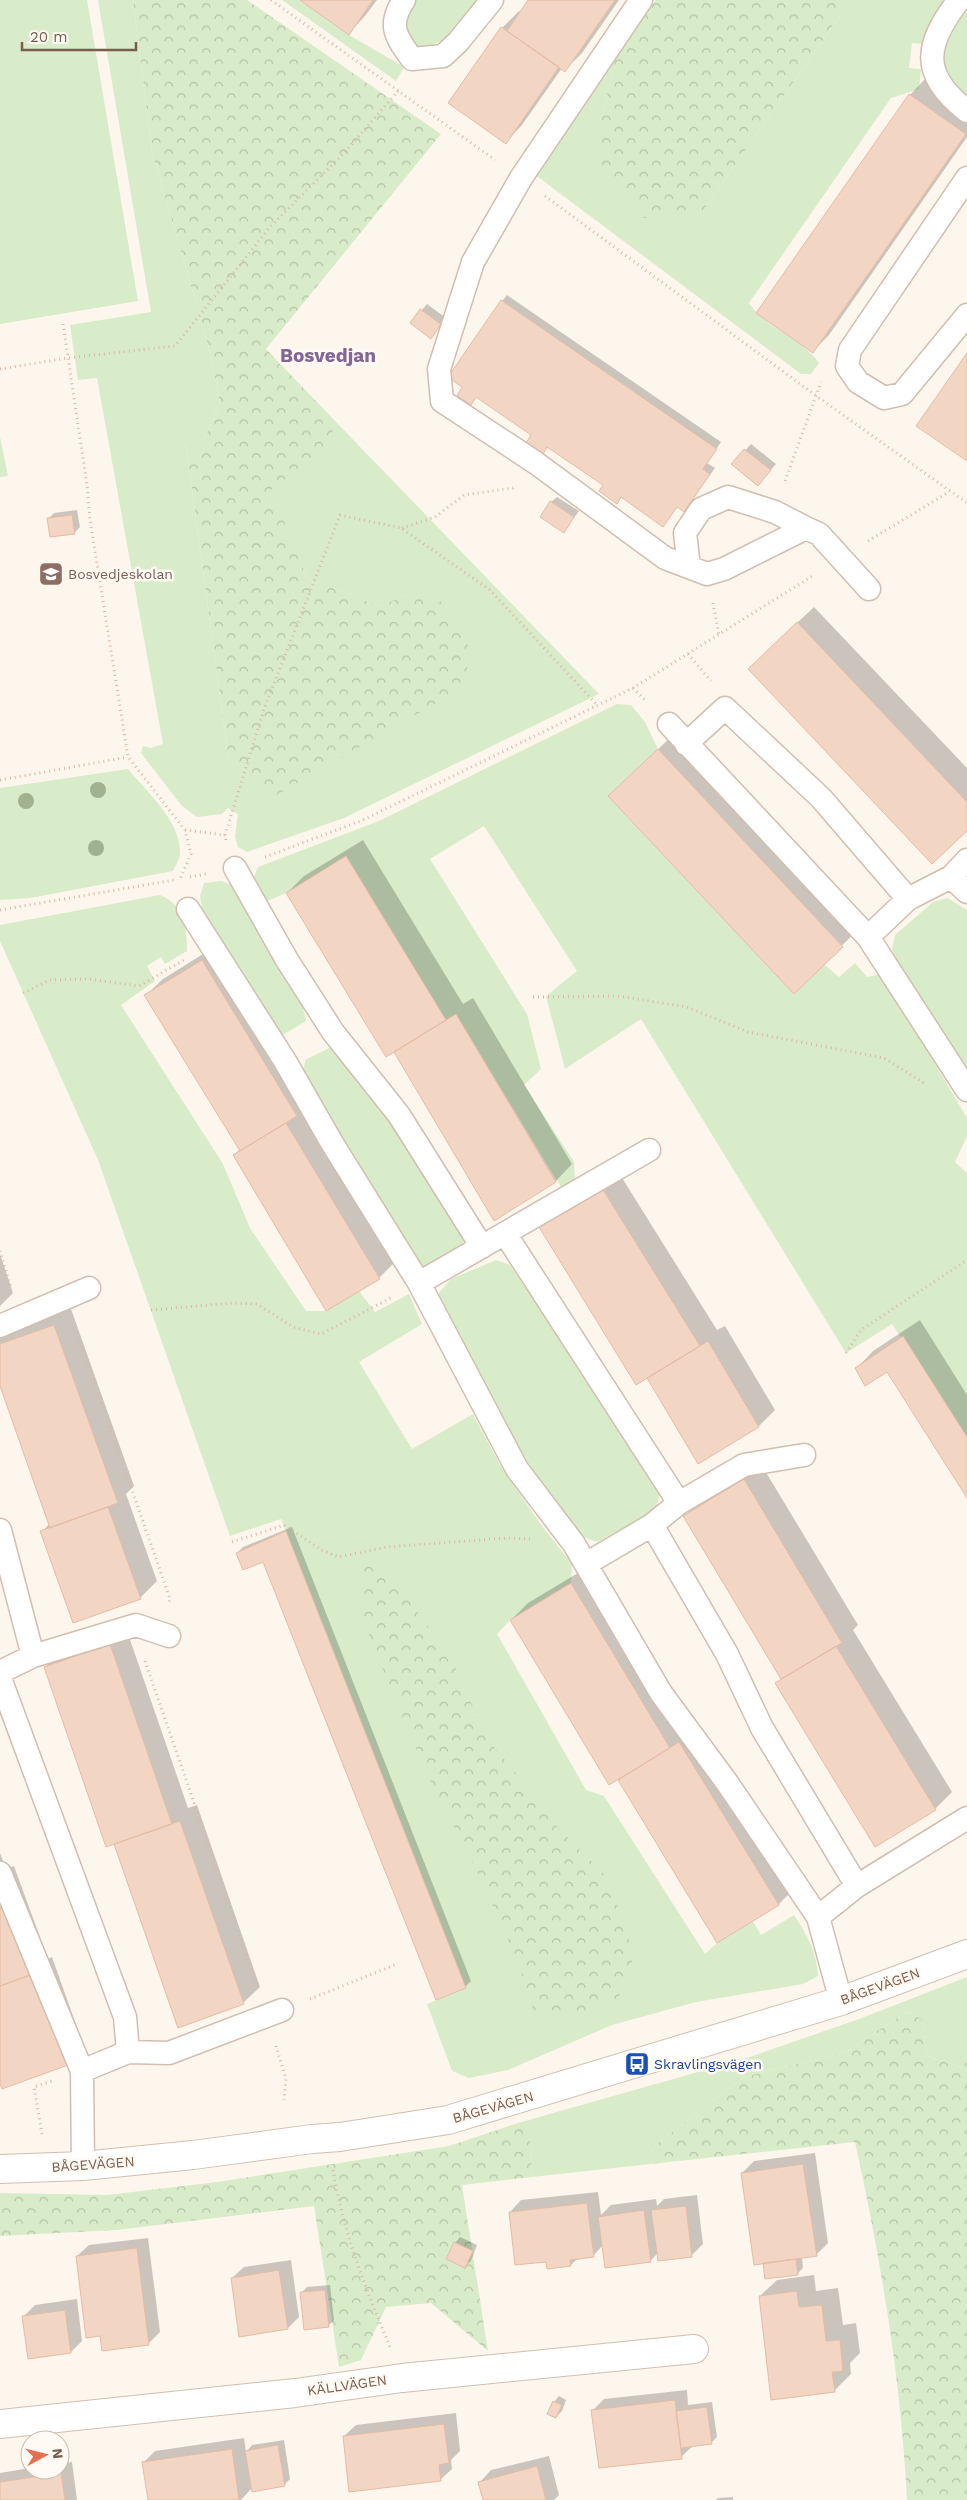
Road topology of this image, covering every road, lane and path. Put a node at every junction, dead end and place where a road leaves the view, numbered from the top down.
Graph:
1 (271, 0) edge
2 (404, 0) edge
3 (492, 0) edge
4 (641, 0) edge
5 (959, 0) edge
6 (412, 59) junction
7 (399, 91) junction
8 (967, 111) edge
9 (522, 178) junction
10 (967, 178) edge
11 (967, 315) edge
12 (63, 324) dead end
13 (67, 358) junction
14 (847, 366) junction
15 (0, 369) edge
16 (814, 395) junction
17 (536, 463) junction
18 (949, 492) junction
19 (967, 503) edge
20 (776, 512) junction
21 (401, 528) junction
22 (806, 528) junction
23 (841, 557) junction
24 (689, 567) junction
25 (869, 589) dead end
26 (598, 706) junction
27 (669, 724) dead end
28 (686, 744) junction
29 (128, 757) junction
30 (0, 780) edge
31 (185, 830) junction
32 (225, 835) junction
33 (967, 860) edge
34 (235, 868) junction
35 (180, 879) junction
36 (959, 885) edge
37 (908, 899) junction
38 (188, 909) dead end
39 (0, 910) edge
40 (868, 937) junction
41 (209, 945) junction
42 (23, 993) dead end
43 (533, 997) dead end
44 (931, 1086) dead end
45 (967, 1090) edge
46 (649, 1150) dead end
47 (506, 1235) junction
48 (482, 1247) junction
49 (967, 1260) edge
50 (419, 1283) junction
51 (89, 1288) dead end
52 (151, 1310) dead end
53 (0, 1326) edge
54 (846, 1353) dead end
55 (804, 1455) dead end
56 (679, 1503) junction
57 (652, 1524) junction
58 (0, 1530) edge
59 (232, 1542) dead end
60 (574, 1544) junction
61 (586, 1564) junction
62 (169, 1636) dead end
63 (33, 1656) junction
64 (0, 1672) edge
65 (0, 1678) edge
66 (967, 1818) edge
67 (0, 1874) edge
68 (857, 1886) junction
69 (818, 1917) junction
70 (967, 1954) edge
71 (397, 1964) dead end
72 (330, 1992) dead end
73 (841, 2001) junction
74 (282, 2010) dead end
75 (128, 2052) junction
76 (82, 2071) junction
77 (59, 2079) dead end
78 (44, 2142) dead end
79 (332, 2165) dead end
80 (83, 2166) junction
81 (0, 2168) edge
82 (694, 2349) dead end
83 (402, 2378) junction
84 (0, 2424) edge

1 - 7 path
2 - 6 lane
3 - 6 lane
4 - 9 lane
5 - 8 lane
6 - 7 path
7 - 9 path
7 - 13 path
9 - 16 path
9 - 17 lane
10 - 14 lane
11 - 14 lane
12 - 13 path
13 - 15 path
13 - 29 path
14 - 16 path
16 - 18 path
16 - 20 path
17 - 21 path
17 - 24 lane
18 - 19 path
18 - 23 path
20 - 22 lane
20 - 24 lane
21 - 26 path
21 - 32 path
22 - 23 lane
22 - 24 lane
23 - 25 lane
23 - 26 path
26 - 34 path
27 - 28 lane
28 - 37 lane
28 - 40 lane
29 - 30 path
29 - 31 path
31 - 32 path
31 - 35 path
32 - 34 path
33 - 36 lane
34 - 35 path
34 - 48 lane
35 - 39 path
36 - 37 lane
37 - 40 lane
38 - 41 lane
40 - 45 lane
41 - 42 path
41 - 50 lane
43 - 44 path
46 - 47 lane
47 - 48 lane
47 - 56 lane
48 - 50 lane
49 - 54 path
50 - 52 path
50 - 60 lane
51 - 53 lane
55 - 56 lane
56 - 57 lane
57 - 61 lane
57 - 68 lane
58 - 63 lane
59 - 60 path
60 - 61 lane
61 - 69 lane
62 - 63 lane
63 - 64 lane
65 - 75 lane
66 - 68 lane
67 - 76 lane
68 - 69 lane
69 - 73 lane
70 - 73 street, BÅGEVÄGEN
71 - 72 path
73 - 80 street, BÅGEVÄGEN
74 - 75 lane
75 - 76 lane
76 - 80 lane
77 - 78 path
79 - 83 path
80 - 81 street, BÅGEVÄGEN
82 - 83 street, KÄLLVÄGEN
83 - 84 street, KÄLLVÄGEN

